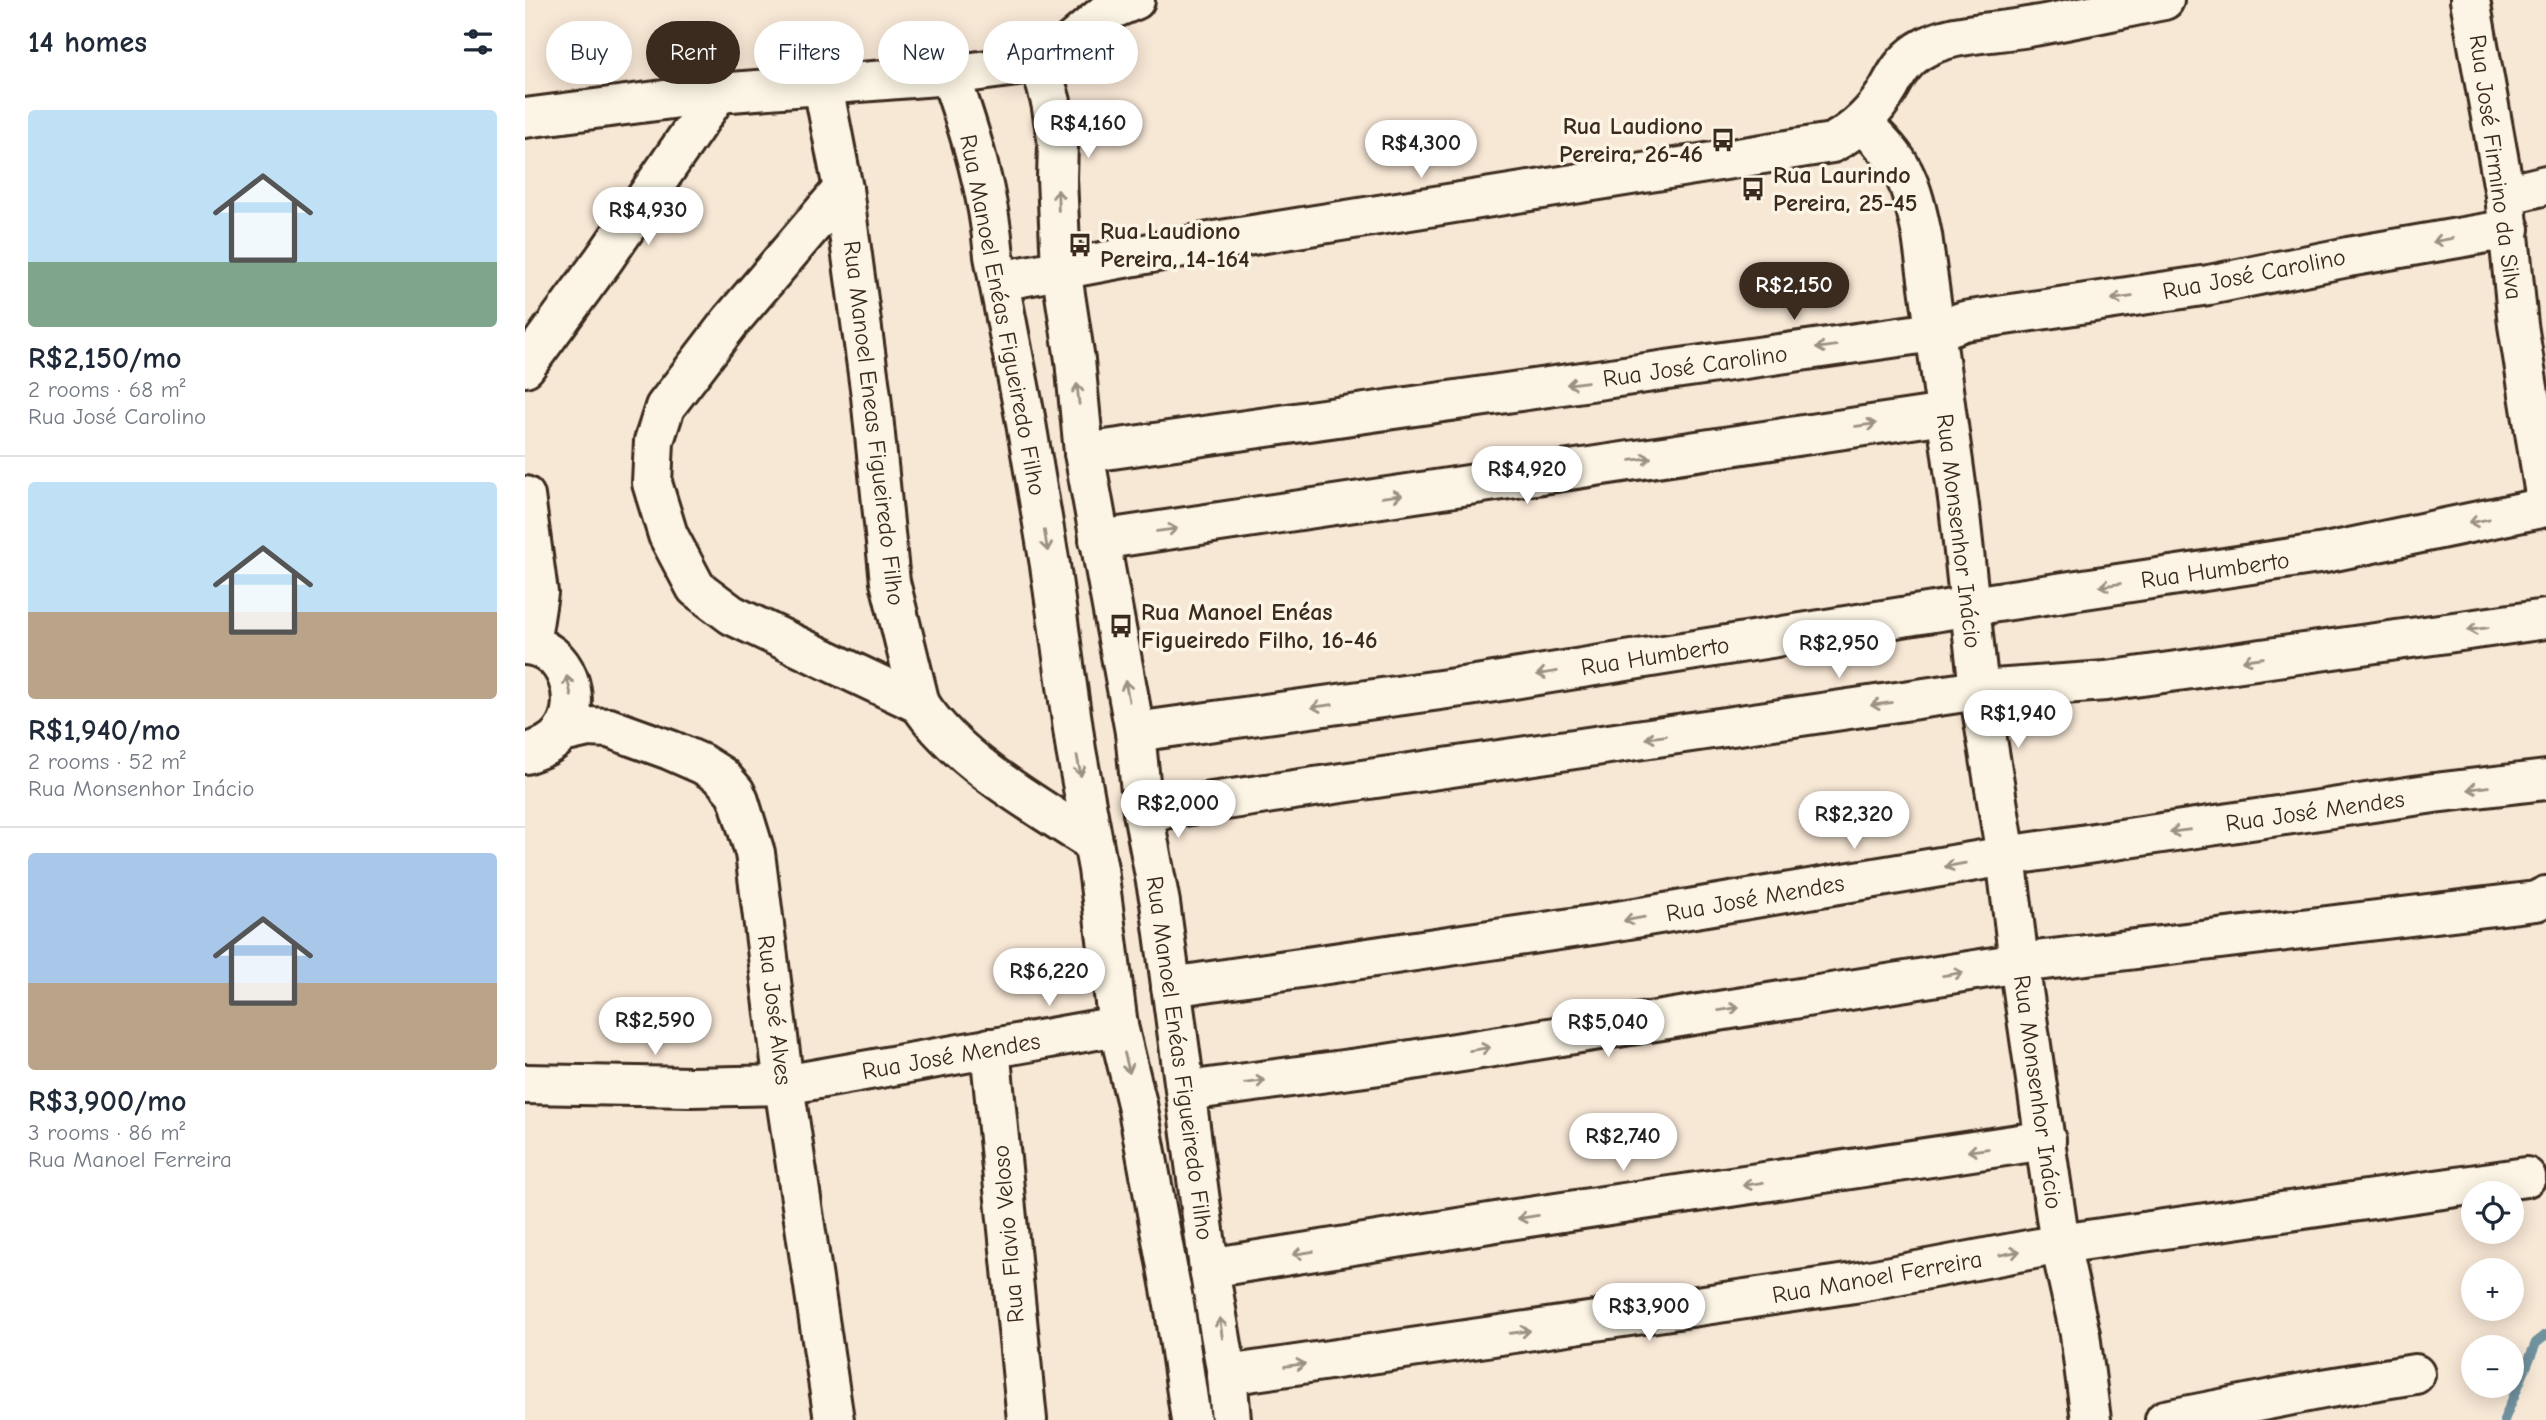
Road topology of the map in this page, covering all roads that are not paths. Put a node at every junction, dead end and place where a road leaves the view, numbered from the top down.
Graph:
1 (1135, 0) edge
2 (2164, 0) edge
3 (2470, 0) edge
4 (1096, 21) edge
5 (878, 81) edge
6 (953, 84) edge
7 (1046, 84) edge
8 (823, 86) junction
9 (718, 93) junction
10 (525, 118) edge
11 (1862, 124) junction
12 (2546, 185) edge
13 (843, 190) junction
14 (2507, 212) junction
15 (1062, 268) junction
16 (999, 281) junction
17 (1934, 332) junction
18 (525, 367) edge
19 (1945, 414) junction
20 (1084, 453) junction
21 (2542, 453) edge
22 (525, 496) edge
23 (2546, 501) edge
24 (2546, 507) edge
25 (1099, 540) junction
26 (1971, 606) junction
27 (2546, 619) edge
28 (528, 645) edge
29 (1979, 690) junction
30 (920, 704) junction
31 (1135, 732) junction
32 (562, 733) junction
33 (525, 754) edge
34 (2546, 780) edge
35 (1143, 812) junction
36 (1093, 842) junction
37 (2006, 856) junction
38 (2541, 898) edge
39 (2019, 963) junction
40 (1171, 987) junction
41 (1118, 1026) junction
42 (990, 1048) junction
43 (525, 1084) edge
44 (784, 1085) junction
45 (1187, 1091) junction
46 (2046, 1140) junction
47 (2526, 1177) dead end
48 (2060, 1244) junction
49 (1209, 1268) junction
50 (2415, 1374) dead end
51 (1227, 1375) junction
52 (834, 1420) edge
53 (1027, 1420) edge
54 (1191, 1420) edge
55 (1231, 1420) edge
56 (2091, 1420) edge
57 (2165, 1420) edge

1 - 4 street
2 - 11 street
3 - 14 street, Rua José Firmino da Silva
5 - 8 street
6 - 16 street, Rua Manoel Enéas Figueiredo Filho
15 -> 7 street, Rua Manoel Enéas Figueiredo Filho
8 - 9 street
8 - 13 street, Rua Manoel Eneas Figueiredo Filho
9 - 10 street
9 - 18 street
11 - 15 street
11 - 17 street, Rua Monsenhor Inácio
12 - 14 street, Rua José Carolino
13 - 30 street, Rua Manoel Eneas Figueiredo Filho
13 - 30 street
14 -> 17 street, Rua José Carolino
14 - 21 street, Rua José Firmino da Silva
15 - 16 street
20 -> 15 street, Rua Manoel Enéas Figueiredo Filho
16 -> 36 street, Rua Manoel Enéas Figueiredo Filho
17 - 19 street, Rua Monsenhor Inácio
17 -> 20 street, Rua José Carolino
25 -> 19 street
19 - 26 street, Rua Monsenhor Inácio
20 - 25 street, Rua Manoel Enéas Figueiredo Filho
21 - 23 street, Rua José Firmino da Silva
22 - 28 street
24 -> 26 street, Rua Humberto
31 -> 25 street, Rua Manoel Enéas Figueiredo Filho
26 - 29 street, Rua Monsenhor Inácio
26 -> 31 street, Rua Humberto
27 -> 29 street
32 -> 28 street
29 -> 35 street
29 - 37 street, Rua Monsenhor Inácio
30 - 36 street, Rua Manoel Eneas Figueiredo Filho
31 - 35 street, Rua Manoel Enéas Figueiredo Filho
32 - 33 street
32 - 44 street, Rua José Alves
34 -> 37 street, Rua José Mendes
35 - 40 street, Rua Manoel Enéas Figueiredo Filho
36 - 41 street, Rua Manoel Enéas Figueiredo Filho
37 - 39 street, Rua Monsenhor Inácio
37 -> 40 street, Rua José Mendes
38 - 39 street
45 -> 39 street
39 - 46 street, Rua Monsenhor Inácio
40 - 45 street, Rua Manoel Enéas Figueiredo Filho
41 - 42 street, Rua José Mendes
41 -> 54 street, Rua Manoel Enéas Figueiredo Filho
42 - 44 street, Rua José Mendes
42 - 53 street, Rua Flavio Veloso
43 - 44 street, Rua José Mendes
44 - 52 street, Rua José Alves
45 - 49 street, Rua Manoel Enéas Figueiredo Filho
46 - 48 street, Rua Monsenhor Inácio
46 -> 49 street
47 - 48 street, Rua Manoel Ferreira
51 -> 48 street, Rua Manoel Ferreira
48 - 56 street, Rua Monsenhor Inácio
51 -> 49 street, Rua Manoel Enéas Figueiredo Filho
50 - 57 street
51 - 55 street, Rua Manoel Enéas Figueiredo Filho

